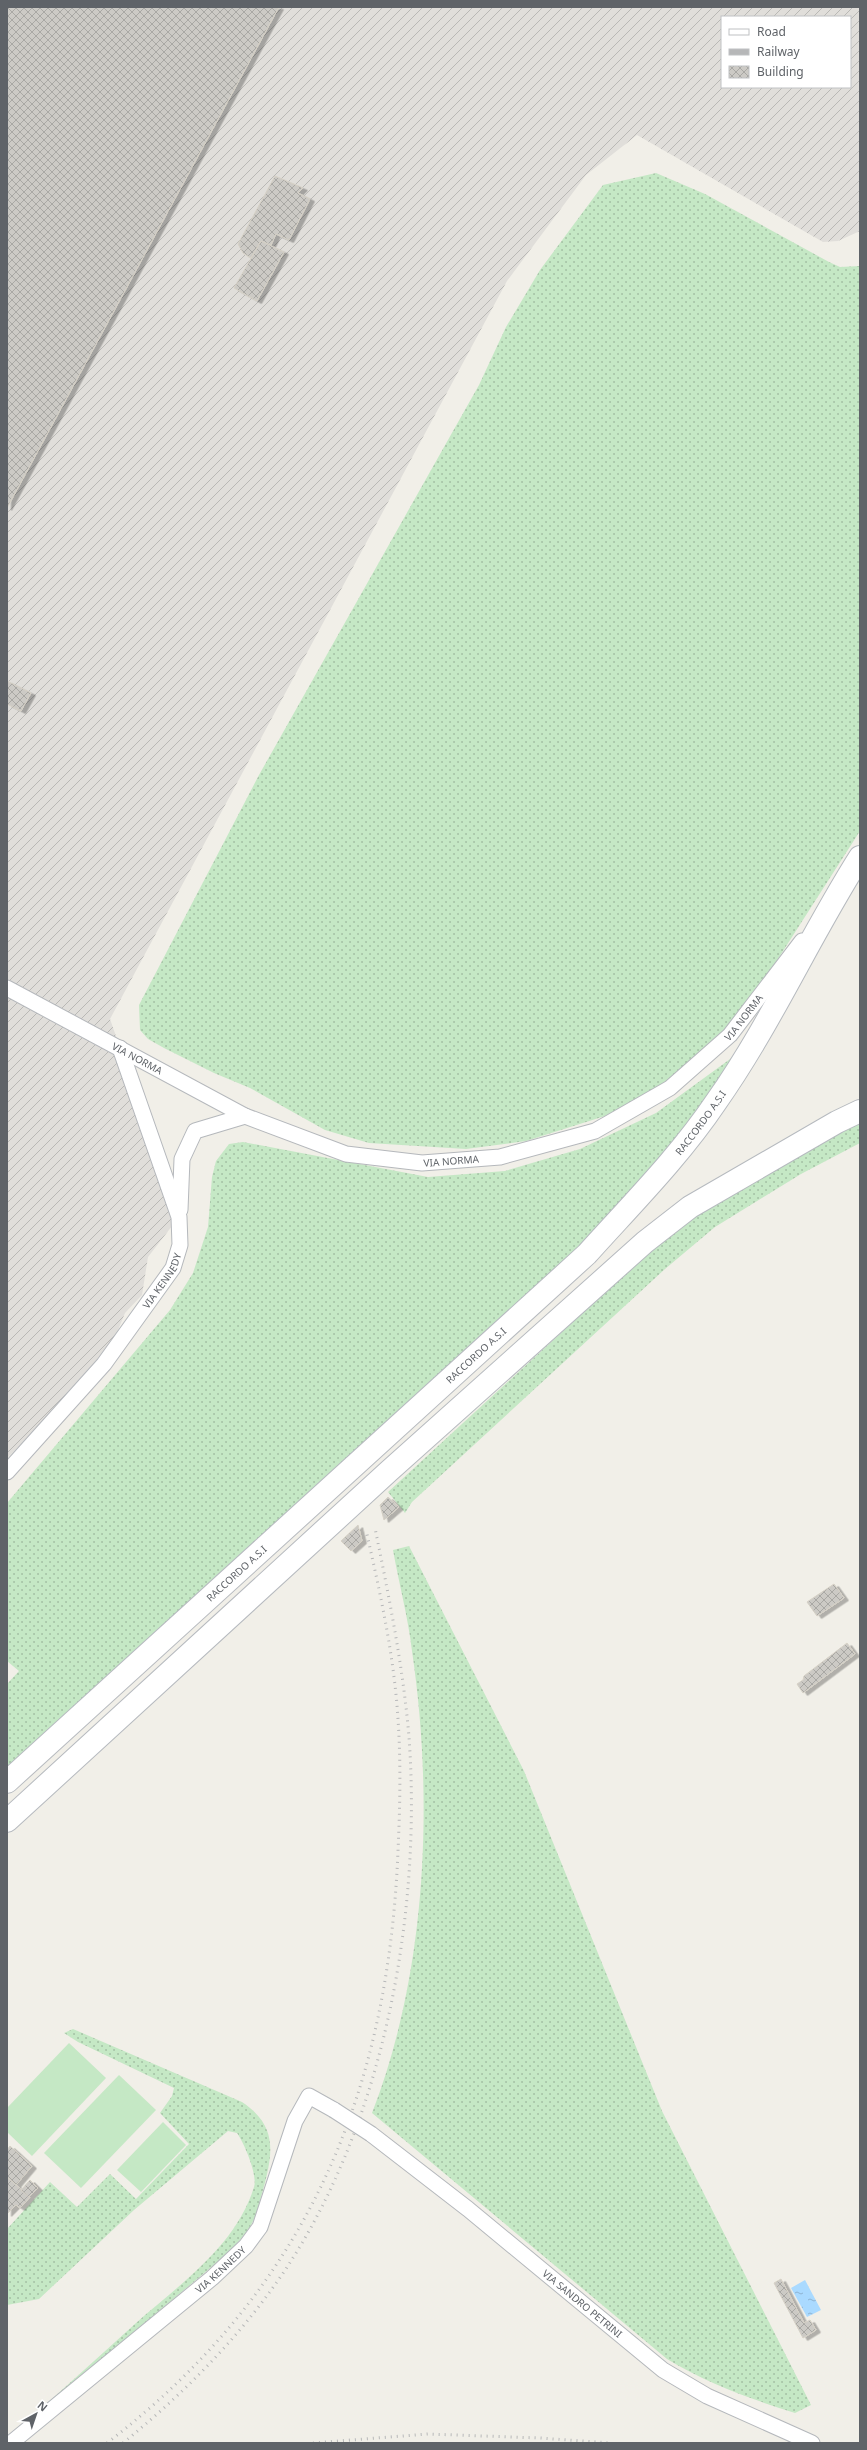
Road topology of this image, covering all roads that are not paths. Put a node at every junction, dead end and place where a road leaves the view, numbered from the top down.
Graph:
1 (860, 857) edge
2 (833, 900) junction
3 (7, 988) edge
4 (120, 1048) junction
5 (860, 1111) edge
6 (245, 1116) junction
7 (179, 1217) junction
8 (7, 1472) edge
9 (7, 1782) edge
10 (7, 1822) edge
11 (370, 2134) joint
12 (11, 2443) edge
13 (812, 2443) edge

1 - 2 street, RACCORDO A.S.I
2 - 6 street, VIA NORMA
2 - 9 street, RACCORDO A.S.I
3 - 4 street, VIA NORMA
4 - 6 street, VIA NORMA
4 - 7 street, VIA KENNEDY
5 - 10 street
6 - 7 street
7 - 8 street, VIA KENNEDY
11 - 12 street, VIA KENNEDY, bridge
11 - 13 street, VIA SANDRO PETRINI

